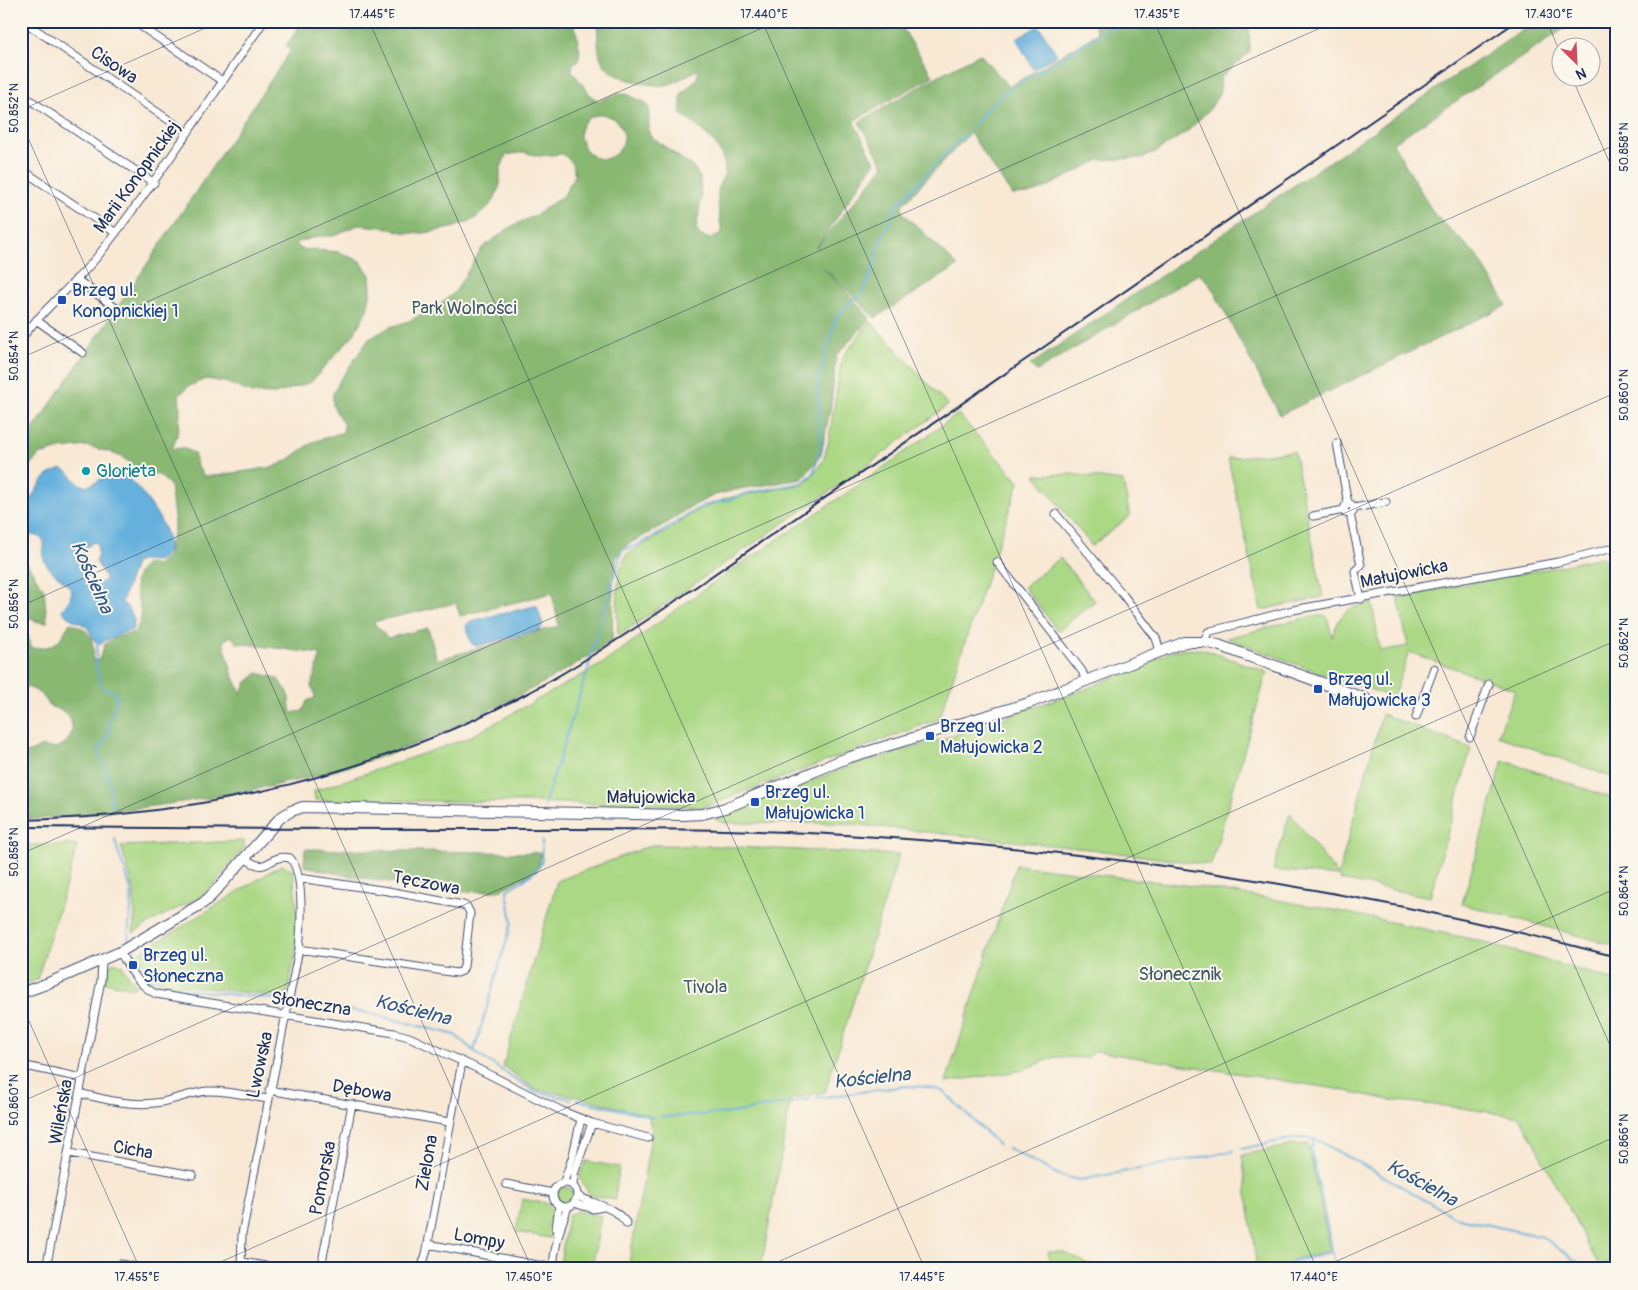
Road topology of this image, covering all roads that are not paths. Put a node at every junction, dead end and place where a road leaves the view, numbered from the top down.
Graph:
1 (23, 21) edge
2 (133, 21) edge
3 (264, 21) edge
4 (222, 81) junction
5 (21, 94) edge
6 (188, 133) junction
7 (21, 169) edge
8 (154, 182) junction
9 (116, 233) junction
10 (76, 279) junction
11 (116, 308) dead end
12 (36, 320) junction
13 (21, 339) edge
14 (83, 353) dead end
15 (1336, 443) dead end
16 (1386, 502) dead end
17 (1349, 509) junction
18 (1056, 514) dead end
19 (1313, 516) dead end
20 (1617, 547) edge
21 (997, 562) dead end
22 (1361, 599) junction
23 (1204, 642) junction
24 (1160, 651) junction
25 (1434, 668) dead end
26 (1086, 681) junction
27 (1489, 684) dead end
28 (1366, 698) dead end
29 (1416, 717) dead end
30 (1470, 736) dead end
31 (245, 858) junction
32 (299, 878) junction
33 (127, 948) junction
34 (299, 949) junction
35 (102, 961) junction
36 (21, 993) edge
37 (285, 1015) junction
38 (462, 1062) junction
39 (21, 1065) edge
40 (82, 1078) junction
41 (269, 1090) junction
42 (79, 1093) junction
43 (268, 1099) junction
44 (352, 1104) junction
45 (581, 1119) junction
46 (449, 1122) junction
47 (592, 1123) junction
48 (648, 1138) dead end
49 (69, 1153) junction
50 (193, 1176) dead end
51 (564, 1182) junction
52 (506, 1184) dead end
53 (573, 1185) junction
54 (553, 1192) junction
55 (578, 1196) junction
56 (559, 1205) junction
57 (571, 1205) junction
58 (604, 1207) junction
59 (627, 1224) dead end
60 (558, 1236) junction
61 (428, 1244) junction
62 (324, 1257) dead end
63 (242, 1266) edge
64 (553, 1268) edge
65 (46, 1269) edge
66 (119, 1269) edge
67 (146, 1269) edge
68 (281, 1269) edge
69 (421, 1269) edge

1 - 6 street, Cisowa
2 - 4 street
3 - 4 street, Marii Konopnickiej
4 - 6 street, Marii Konopnickiej
5 - 8 street
6 - 8 street, Marii Konopnickiej
7 - 9 street
8 - 9 street, Marii Konopnickiej
9 - 10 street, Marii Konopnickiej
10 - 11 street
10 - 12 street, Marii Konopnickiej
12 - 13 street, Marii Konopnickiej
12 - 14 street
15 - 17 street
16 - 17 street
17 - 19 street
17 - 22 street
18 - 24 street
20 - 22 street, Małujowicka
21 - 26 street
22 - 23 street, Małujowicka
23 - 24 street, Małujowicka
23 - 28 street, Małujowicka
24 - 26 street, Małujowicka
25 - 29 street
26 - 31 street, Małujowicka
27 - 30 street
31 - 32 street, Lwowska
31 - 33 street, Małujowicka
32 - 34 street, Lwowska
32 - 34 street, Tęczowa
33 - 35 street, Małujowicka
33 - 37 street, Słoneczna
34 - 37 street, Lwowska
35 - 36 street, Małujowicka
35 - 40 street, Wileńska
37 - 38 street, Słoneczna
37 - 41 street, Lwowska
38 - 45 street, Słoneczna
38 - 46 street, Zielona
39 - 40 street
40 - 42 street, Wileńska
41 - 43 street, Lwowska
41 - 44 street, Dębowa
42 - 43 street
42 - 49 street, Wileńska
43 - 63 street, Lwowska
44 - 46 street, Dębowa
44 - 62 street, Pomorska
45 - 47 street, Słoneczna
45 - 51 street
46 - 61 street, Zielona
47 - 48 street, Słoneczna
47 - 53 street
49 - 50 street, Cicha
49 - 65 street, Wileńska
51 - 53 street
51 - 54 street
52 - 54 street
53 - 55 street
54 - 56 street
55 - 57 street
55 - 58 street
56 - 57 street
56 - 60 street
57 - 58 street
57 - 60 street
58 - 59 street
60 - 64 street
61 - 64 street, Lompy
61 - 69 street, Zielona
63 - 68 street
66 - 67 street

